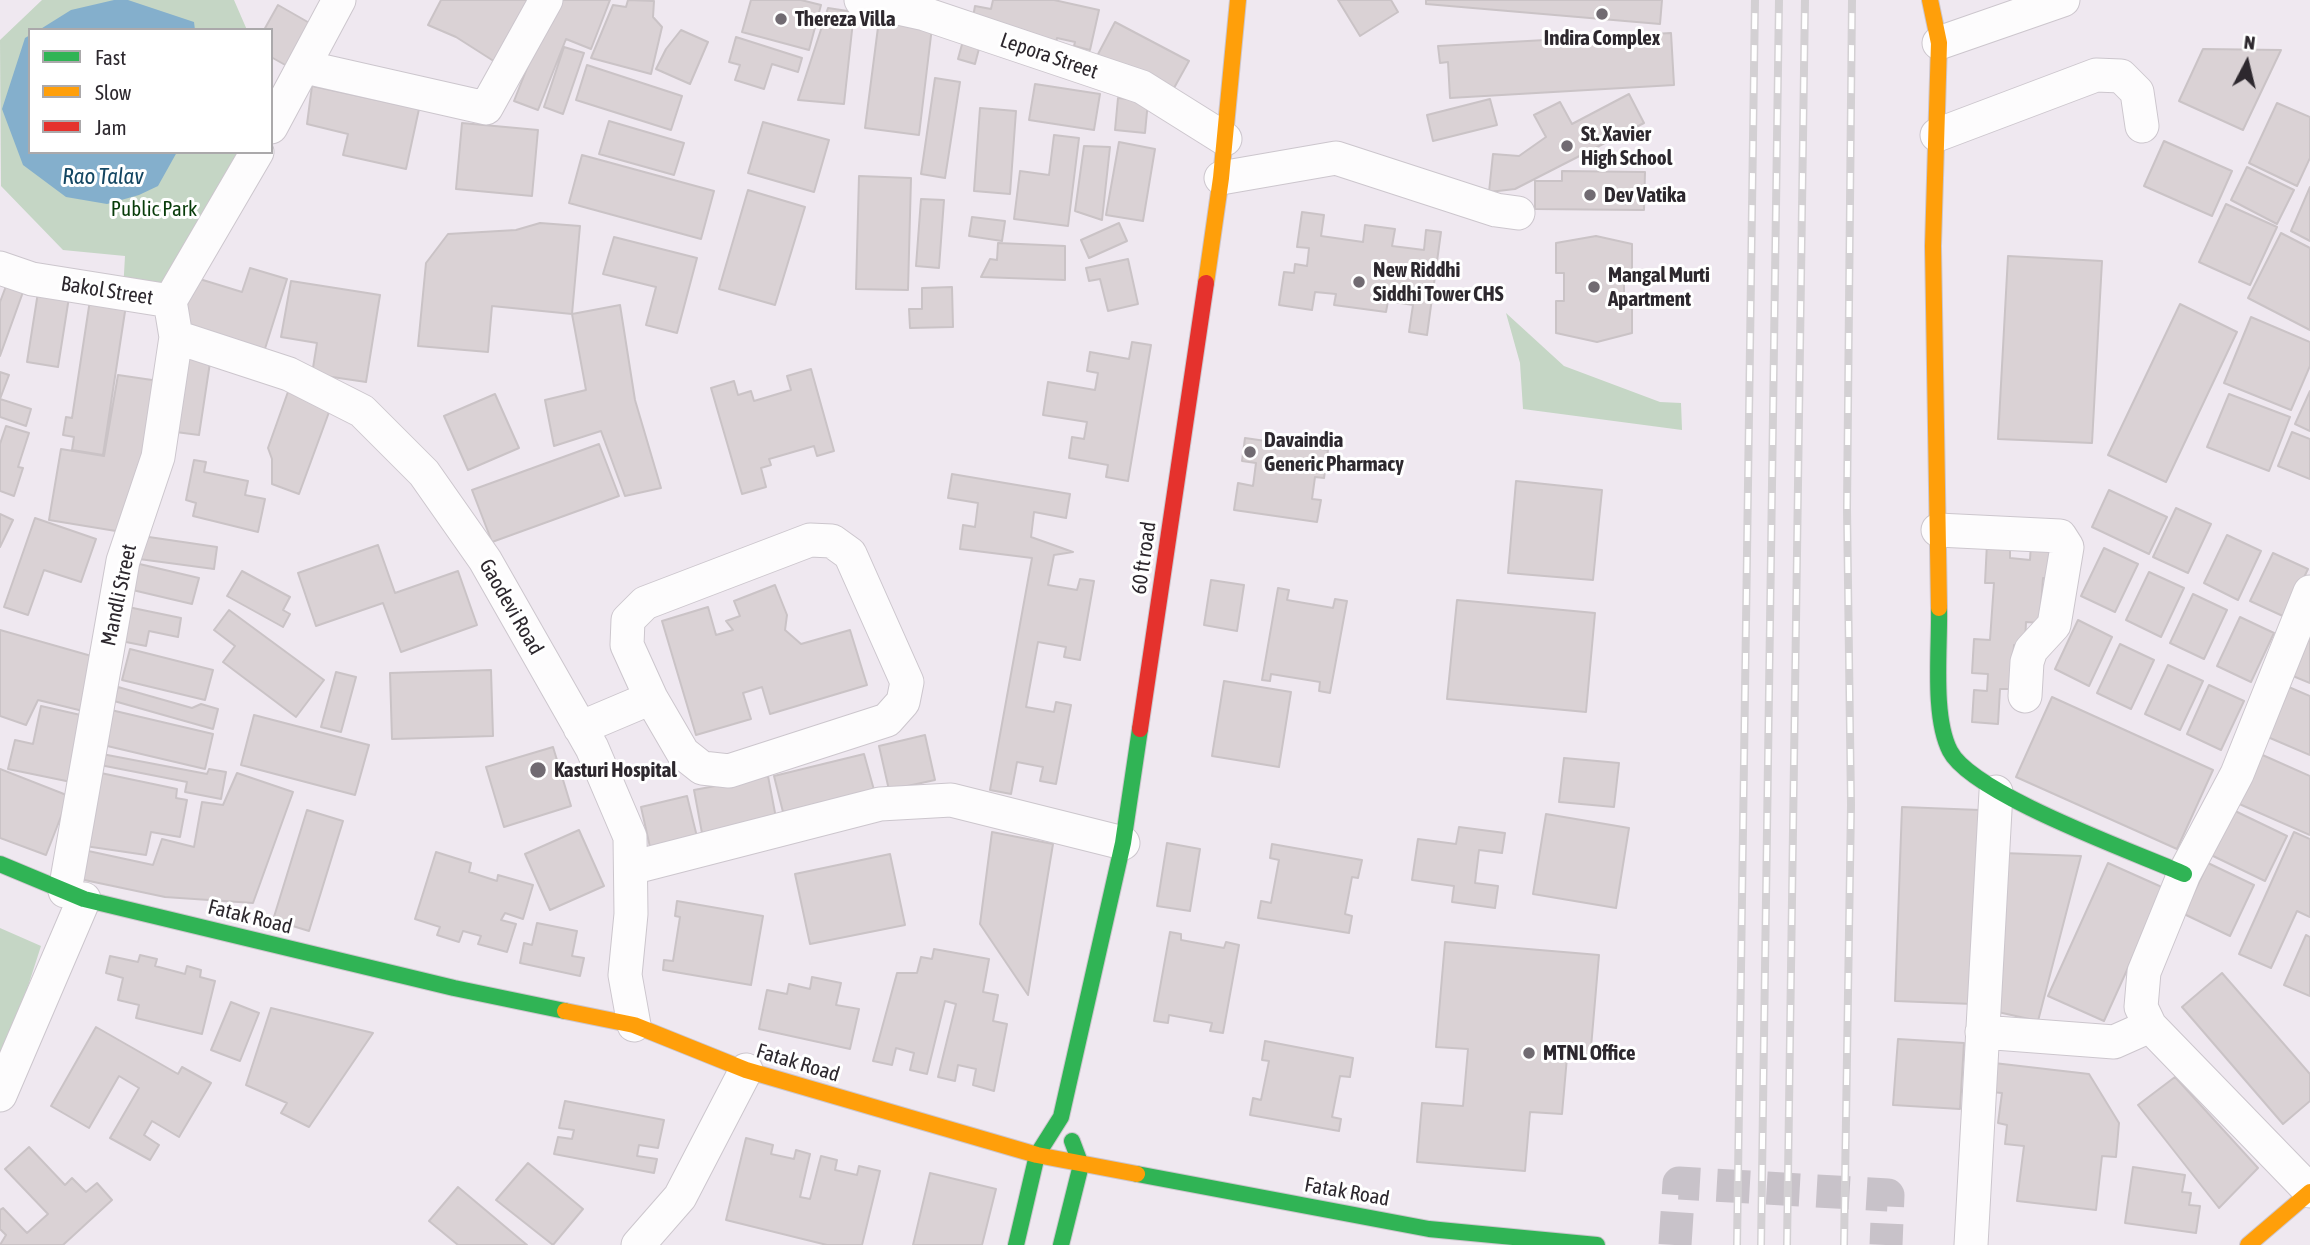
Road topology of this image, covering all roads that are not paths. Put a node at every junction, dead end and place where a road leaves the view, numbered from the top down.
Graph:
1 (339, 0) edge
2 (546, 0) edge
3 (861, 0) edge
4 (1238, 0) edge
5 (1930, 0) edge
6 (2063, 0) edge
7 (1938, 43) junction
8 (305, 66) junction
9 (273, 123) edge
10 (2143, 126) dead end
11 (1937, 135) junction
12 (1225, 139) junction
13 (256, 154) edge
14 (1221, 178) junction
15 (1518, 214) dead end
16 (0, 268) edge
17 (170, 301) junction
18 (176, 337) junction
19 (1938, 530) junction
20 (2308, 606) edge
21 (2025, 696) dead end
22 (651, 698) junction
23 (580, 728) junction
24 (1996, 792) junction
25 (1123, 843) junction
26 (0, 864) edge
27 (631, 867) junction
28 (2184, 874) junction
29 (74, 895) junction
30 (634, 1024) junction
31 (2150, 1026) junction
32 (1982, 1032) junction
33 (747, 1070) junction
34 (0, 1095) edge
35 (1062, 1117) junction
36 (1037, 1155) junction
37 (1081, 1165) junction
38 (2310, 1191) edge
39 (1428, 1237) edge
40 (638, 1245) edge
41 (1016, 1245) edge
42 (1061, 1245) edge
43 (1597, 1245) edge
44 (1971, 1245) edge
45 (2248, 1245) edge

1 - 8 street
2 - 8 street
3 - 12 street, Lepora Street
4 - 12 street, 60 ft road
5 - 7 street
6 - 7 street
7 - 11 street
8 - 9 street
10 - 11 street
11 - 19 street
12 - 14 street, 60 ft road
13 - 17 street, Bakol Street
14 - 15 street
14 - 25 street, 60 ft road
16 - 17 street, Bakol Street
17 - 18 street, Mandli Street
18 - 23 street, Gaodevi Road
18 - 29 street, Mandli Street
19 - 21 street
19 - 24 street
20 - 28 street
22 - 22 street
22 - 23 street
23 - 27 street, Gaodevi Road
24 - 28 street
24 - 32 street
25 - 27 street
25 - 35 street, 60 ft road
26 - 29 street, Fatak Road
27 - 30 street, Gaodevi Road
28 - 31 street
29 - 30 street, Fatak Road
29 - 34 street, Mandli Street
30 - 33 street, Fatak Road
31 - 32 street
31 - 38 street
32 - 44 street
33 - 36 street, Fatak Road
33 - 40 street
35 - 36 street
35 - 37 street
36 - 37 street, Fatak Road
36 - 41 street
37 - 39 street, Fatak Road
37 - 42 street
38 - 45 street
39 - 43 street, Fatak Road

